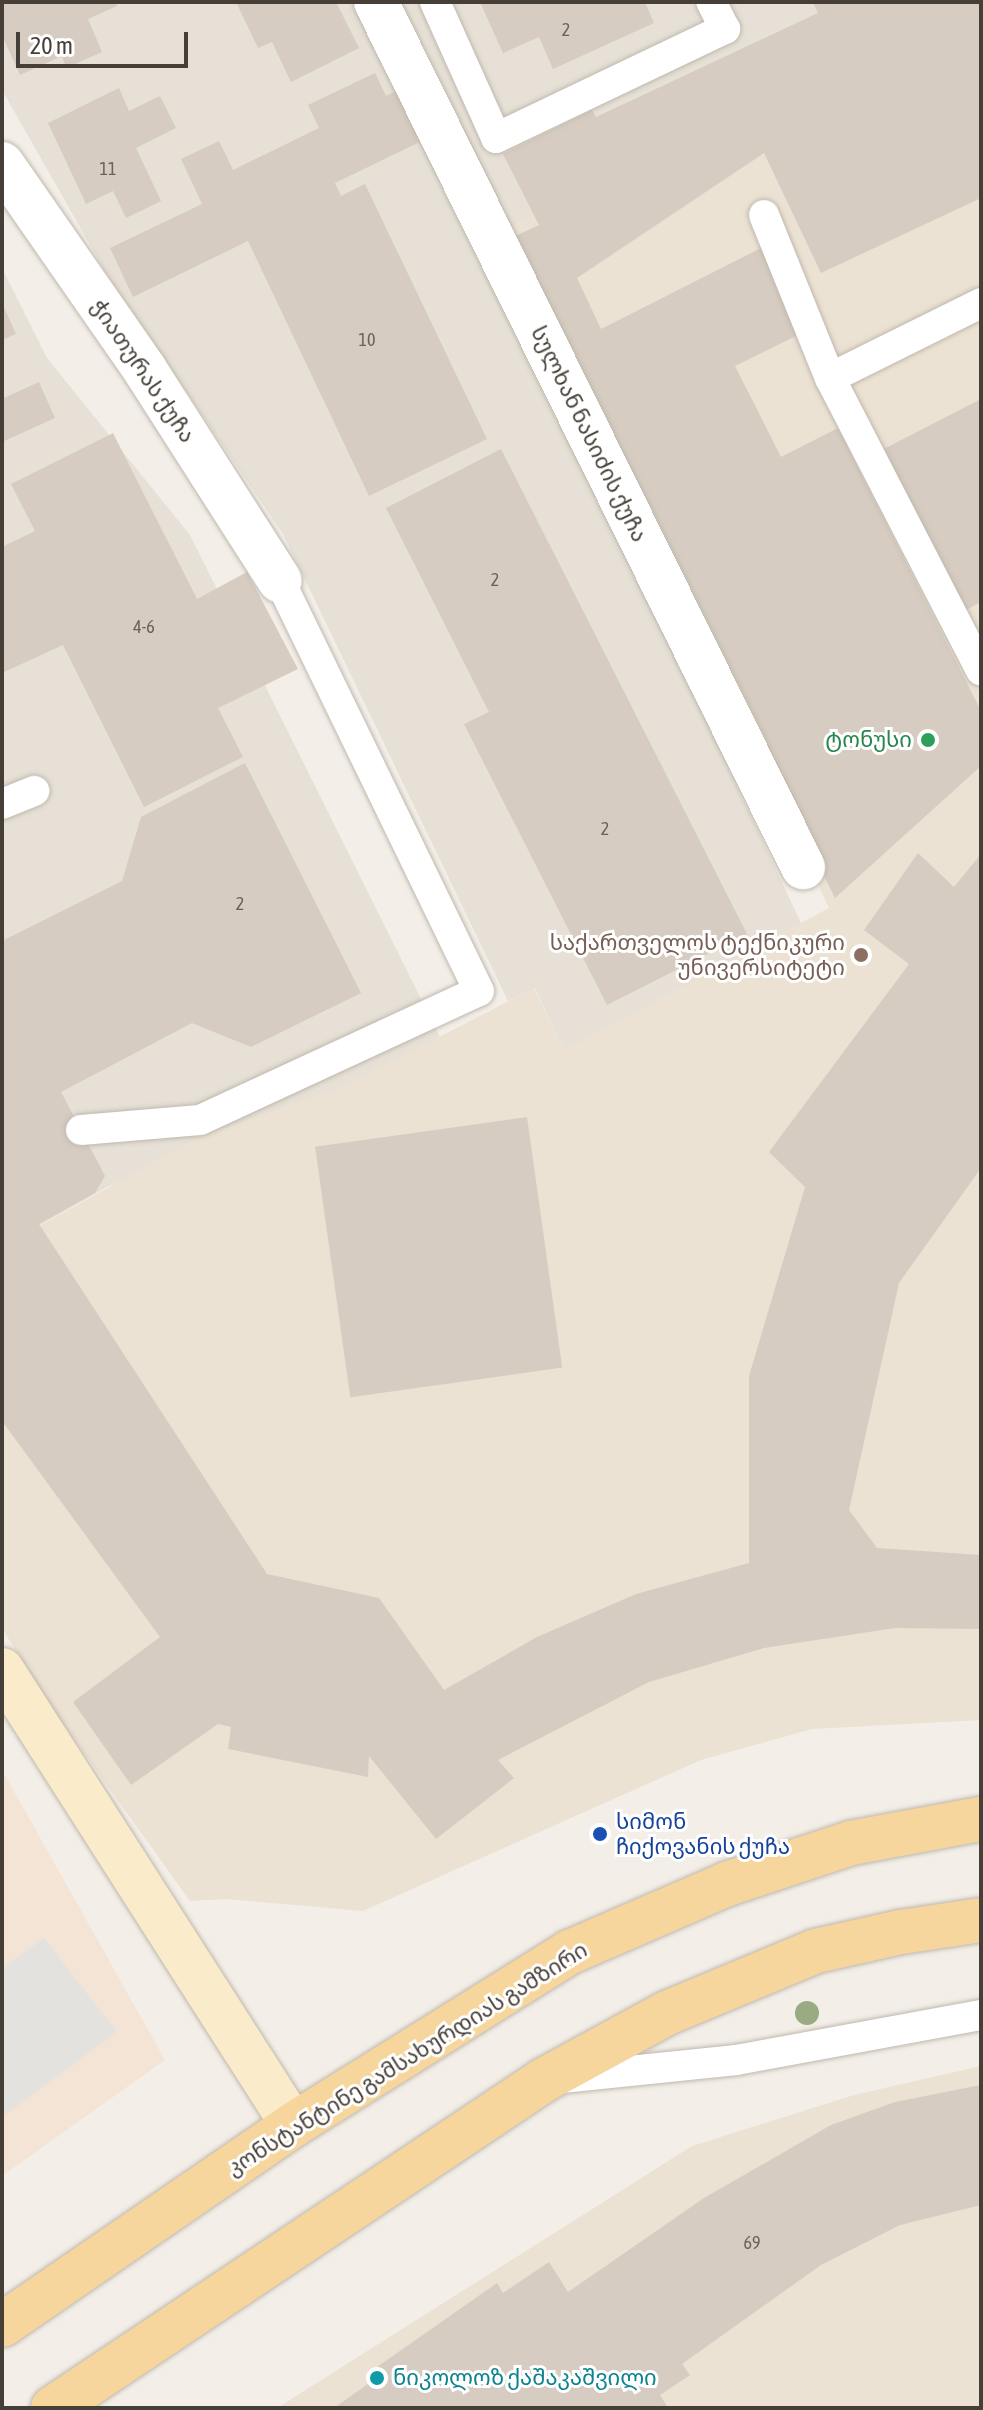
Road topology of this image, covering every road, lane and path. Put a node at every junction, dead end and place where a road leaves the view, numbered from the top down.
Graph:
1 (376, 2) edge
2 (435, 2) edge
3 (711, 2) edge
4 (2, 164) edge
5 (764, 215) dead end
6 (981, 303) edge
7 (830, 378) junction
8 (280, 581) joint
9 (981, 670) edge
10 (35, 791) dead end
11 (2, 804) edge
12 (803, 867) dead end
13 (81, 1130) dead end
14 (2, 1670) edge
15 (981, 1819) edge
16 (981, 1920) edge
17 (981, 2015) edge
18 (544, 2080) junction
19 (293, 2125) junction
20 (2, 2325) edge
21 (53, 2408) edge

1 - 12 street, სულხან ნასიძის ქუჩა
2 - 3 lane
4 - 8 street, ჭიათურას ქუჩა
5 - 7 lane
6 - 7 lane
7 - 9 lane
8 - 13 lane
10 - 11 lane
14 - 19 street
15 - 19 main road, კონსტანტინე გამსახურდიას გამზირი
16 - 18 main road
17 - 18 lane
18 - 21 main road
19 - 20 main road, კონსტანტინე გამსახურდიას გამზირი

